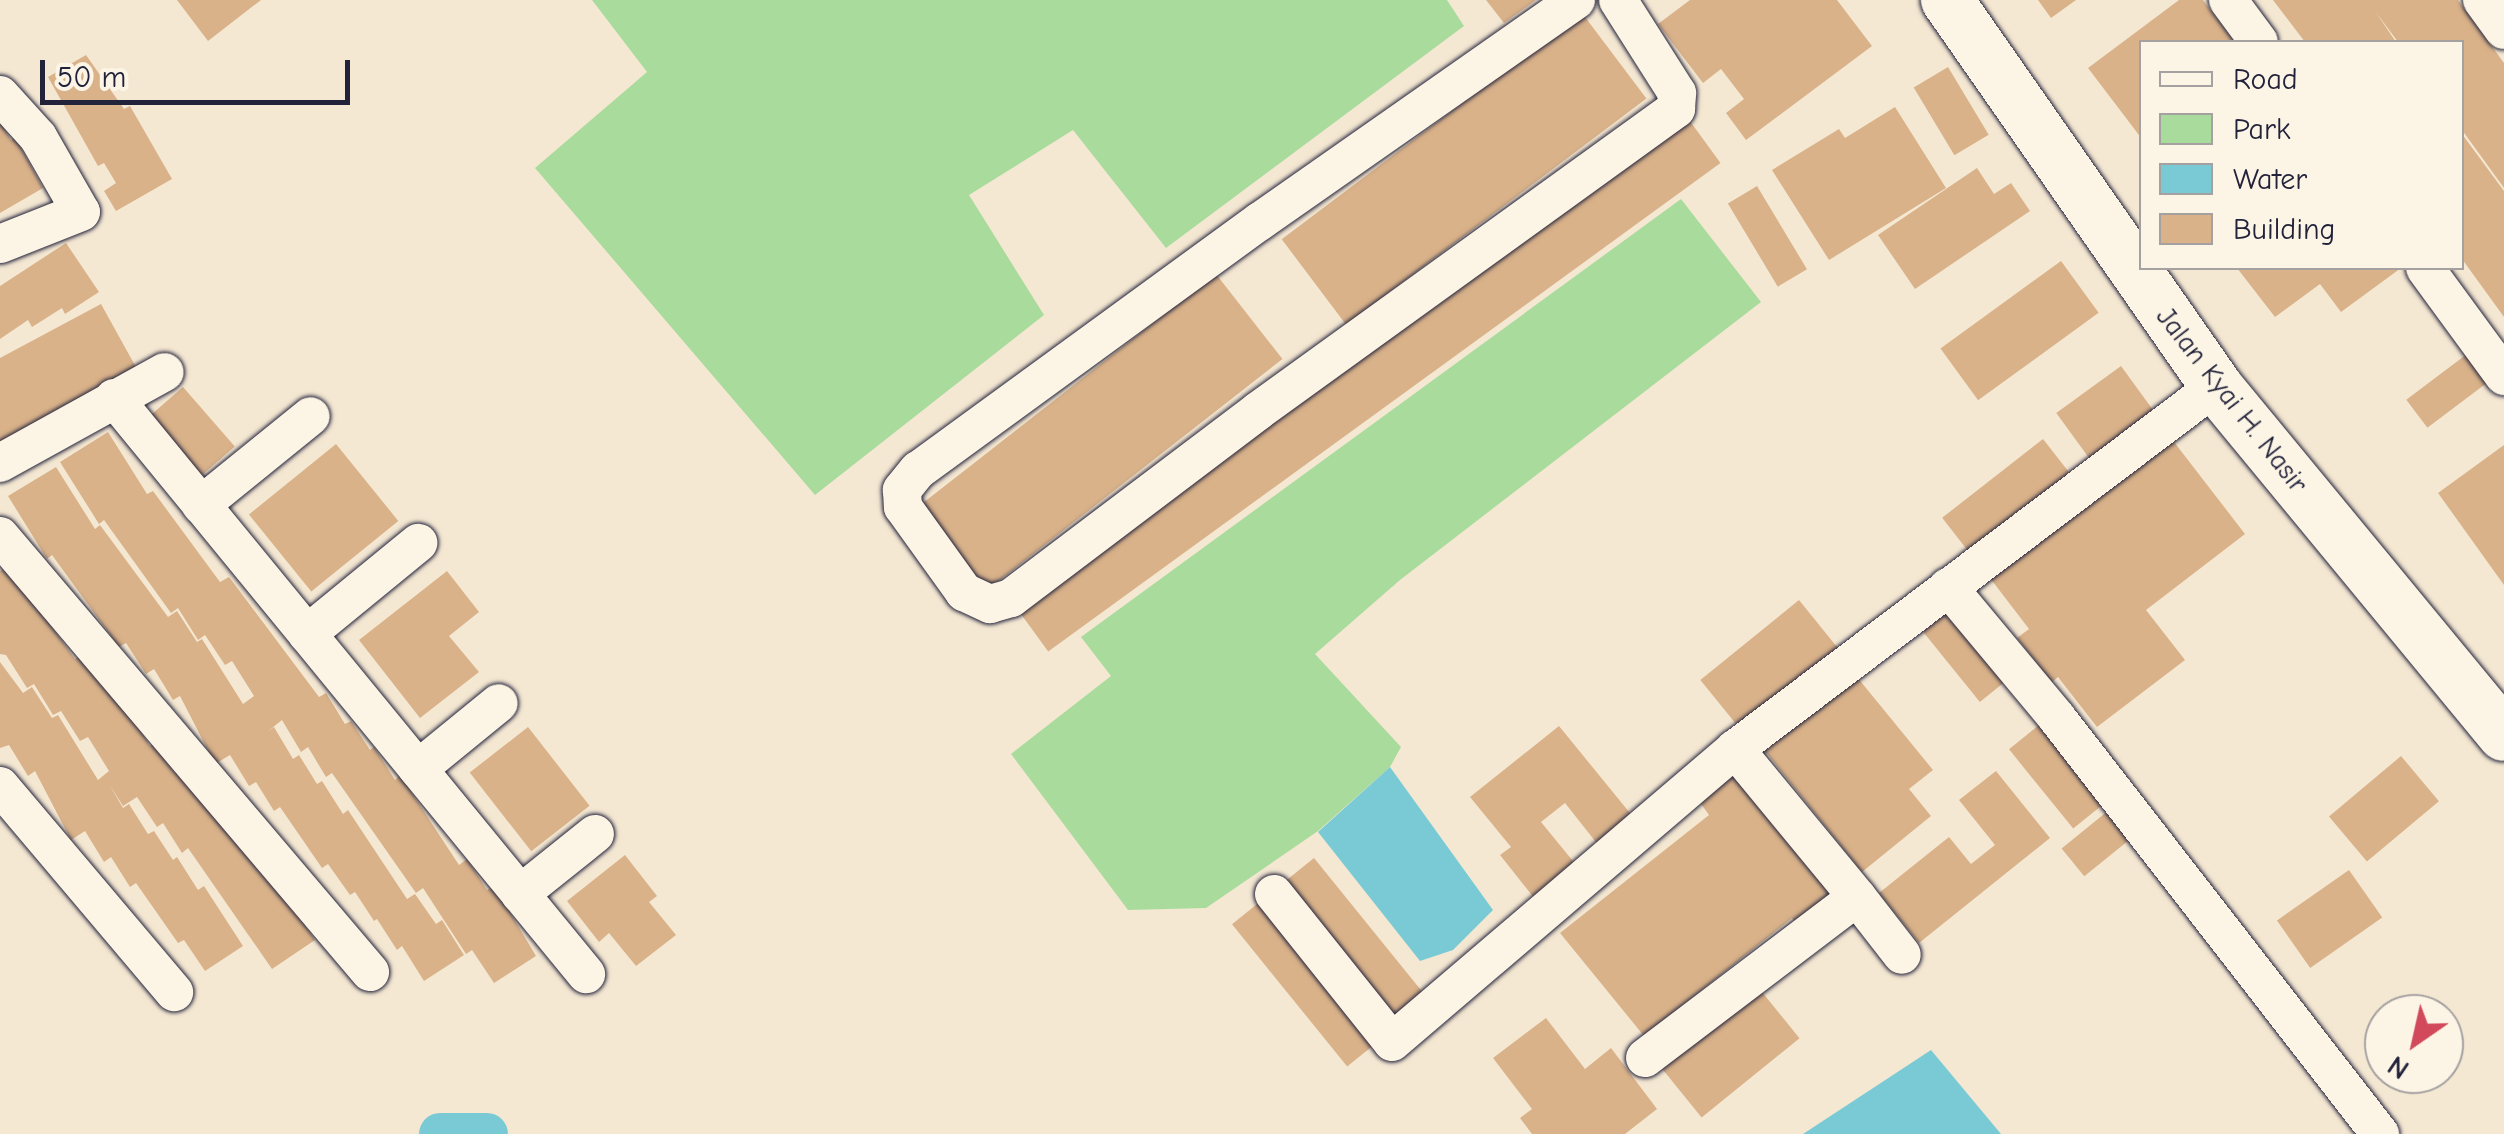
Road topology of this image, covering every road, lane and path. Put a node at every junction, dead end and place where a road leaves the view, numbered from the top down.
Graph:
1 (1576, 0) edge
2 (1618, 0) edge
3 (1947, 0) edge
4 (2228, 0) edge
5 (2482, 0) edge
6 (2504, 30) edge
7 (2258, 40) edge
8 (0, 95) edge
9 (0, 244) edge
10 (2425, 270) edge
11 (165, 372) dead end
12 (2504, 376) edge
13 (2216, 386) junction
14 (114, 398) junction
15 (311, 416) dead end
16 (0, 463) edge
17 (202, 505) junction
18 (0, 536) edge
19 (418, 543) dead end
20 (1948, 586) junction
21 (307, 634) junction
22 (498, 703) dead end
23 (2504, 735) edge
24 (1734, 749) junction
25 (418, 769) junction
26 (0, 786) edge
27 (595, 834) dead end
28 (520, 894) junction
29 (1274, 894) dead end
30 (1857, 897) junction
31 (1902, 955) dead end
32 (370, 972) dead end
33 (586, 974) dead end
34 (174, 992) dead end
35 (1646, 1058) dead end
36 (2380, 1134) edge

1 - 2 street
3 - 13 main road, Jalan Kyai H. Nasir
4 - 7 street
5 - 6 street
8 - 9 street
10 - 12 street
11 - 14 street
13 - 20 street
13 - 23 main road, Jalan Kyai H. Nasir
14 - 16 street
14 - 17 street
15 - 17 street
17 - 21 street
18 - 32 street
19 - 21 street
20 - 24 street
20 - 36 street
21 - 25 street
22 - 25 street
24 - 29 street
24 - 30 street
25 - 28 street
26 - 34 street
27 - 28 street
28 - 33 street
30 - 31 street
30 - 35 street

